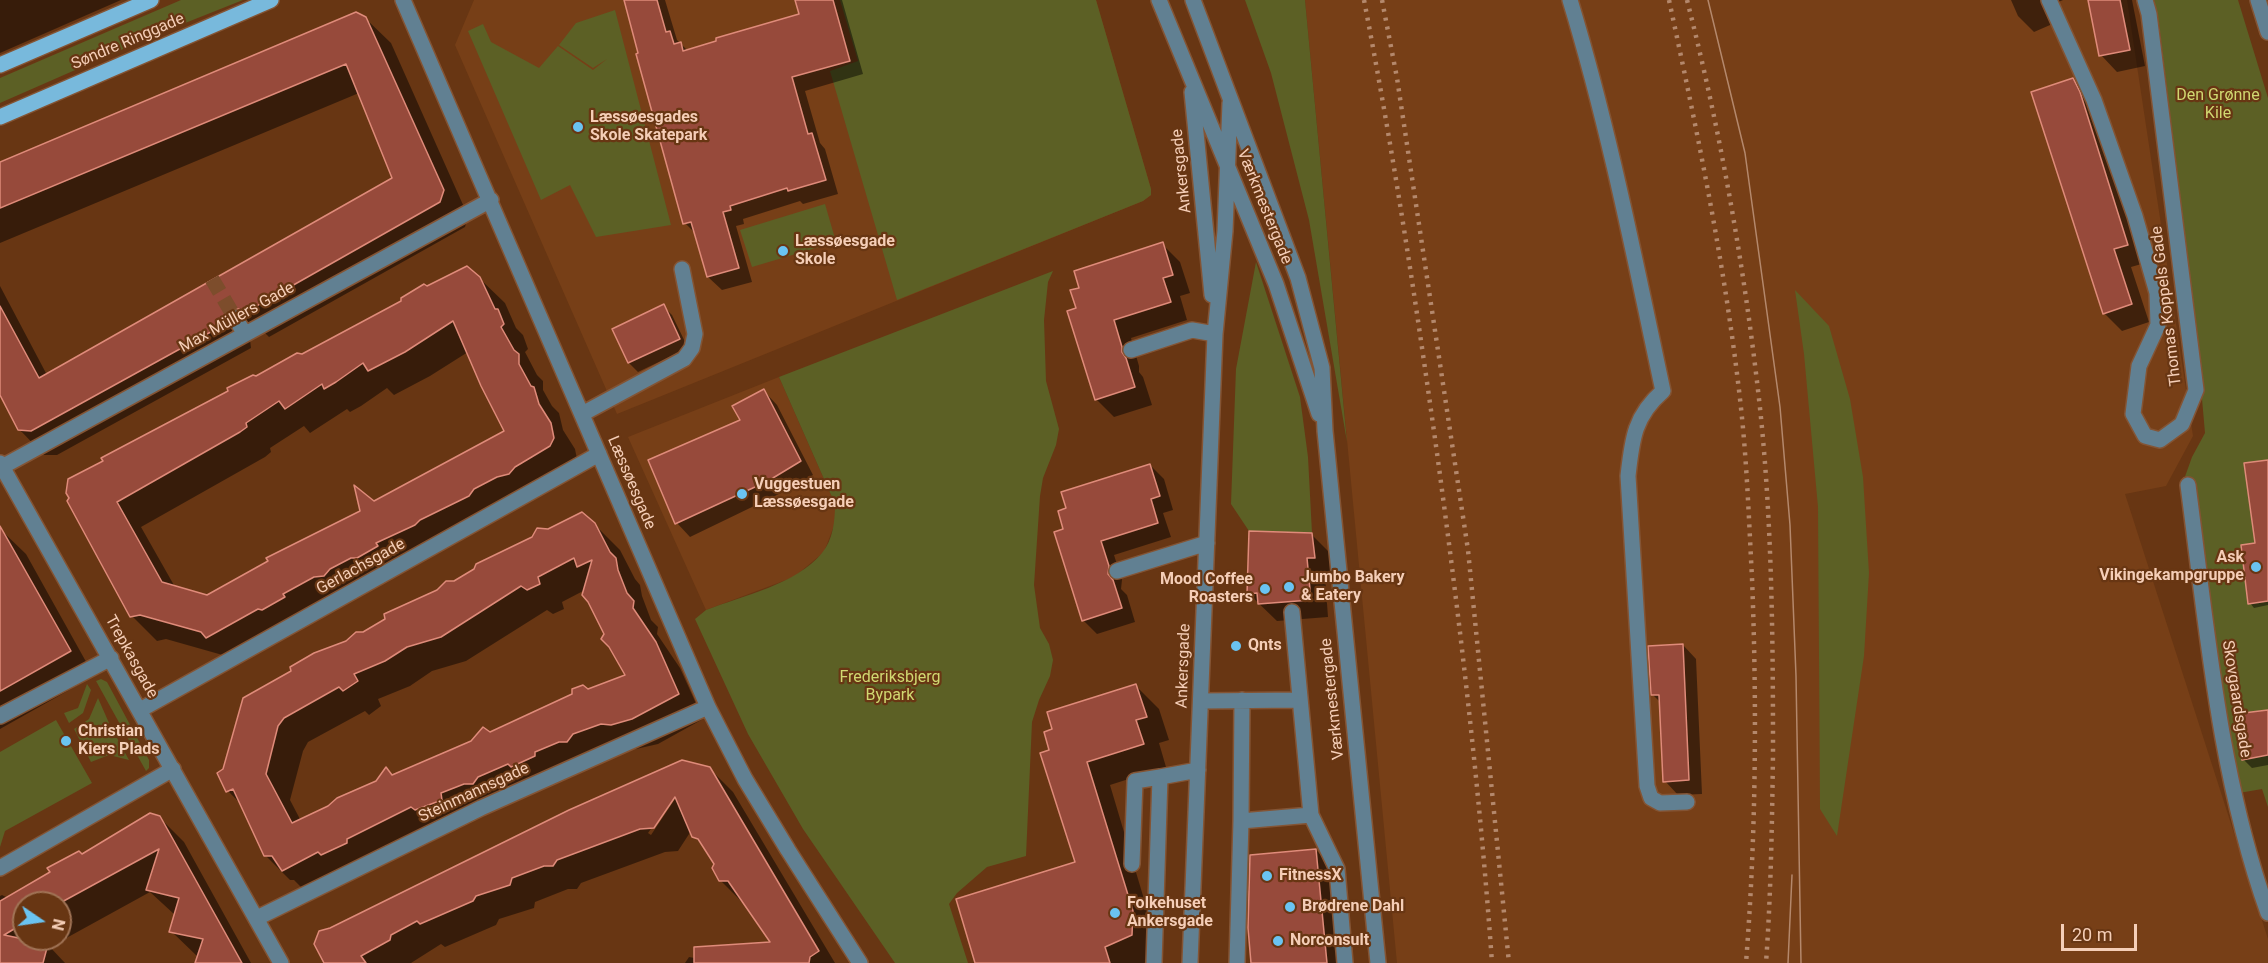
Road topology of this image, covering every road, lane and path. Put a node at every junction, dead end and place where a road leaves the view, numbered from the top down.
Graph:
1 (151, 0) edge
2 (271, 0) edge
3 (403, 0) edge
4 (1159, 0) edge
5 (1193, 0) edge
6 (1570, 0) edge
7 (2049, 0) edge
8 (2145, 0) edge
9 (2258, 0) edge
10 (2268, 32) edge
11 (46, 45) junction
12 (0, 56) edge
13 (0, 65) edge
14 (1190, 75) junction
15 (1230, 96) junction
16 (0, 117) edge
17 (1226, 163) junction
18 (491, 200) junction
19 (682, 269) dead end
20 (235, 318) tunnel mouth
21 (245, 334) junction
22 (1215, 334) junction
23 (1131, 350) dead end
24 (582, 414) junction
25 (1325, 431) junction
26 (599, 454) junction
27 (1, 466) edge
28 (2188, 485) dead end
29 (1207, 543) junction
30 (1117, 571) dead end
31 (1292, 612) dead end
32 (111, 658) junction
33 (1242, 700) junction
34 (1300, 700) junction
35 (1201, 701) junction
36 (708, 707) junction
37 (140, 710) junction
38 (0, 716) edge
39 (172, 769) junction
40 (1198, 770) junction
41 (1160, 777) junction
42 (1687, 802) dead end
43 (1311, 815) junction
44 (1241, 822) junction
45 (1132, 864) dead end
46 (0, 868) edge
47 (2268, 913) edge
48 (257, 918) junction
49 (281, 963) edge
50 (860, 963) edge
51 (1154, 963) edge
52 (1190, 963) edge
53 (1236, 963) edge
54 (1345, 963) edge
55 (1378, 963) edge

1 - 11 main road, Søndre Ringgade
2 - 16 main road, Søndre Ringgade
3 - 18 street, Læssøesgade
4 - 14 street, Værkmestergade
5 - 15 street, Værkmestergade
6 - 42 street
7 - 8 street, Thomas Koppels Gade
9 - 10 street
11 - 12 main road
11 - 13 main road, Søndre Ringgade
14 - 17 street, Værkmestergade
14 - 22 street, Ankersgade
15 - 17 street, Ankersgade
15 - 25 street, Værkmestergade
17 - 22 street, Ankersgade
17 - 25 street, Værkmestergade
18 - 21 street, Max Müllers Gade
18 - 24 street, Læssøesgade
19 - 24 street
20 - 21 street
21 - 27 street, Max Müllers Gade
22 - 23 street
22 - 29 street, Ankersgade
24 - 26 street, Læssøesgade
25 - 55 street, Værkmestergade
26 - 36 street, Læssøesgade
26 - 37 street, Gerlachsgade
27 - 32 street, Trepkasgade
28 - 47 street, Skovgaardsgade
29 - 30 street
29 - 35 street, Ankersgade
31 - 34 street
32 - 37 street, Trepkasgade
32 - 38 street
33 - 34 street
33 - 35 street
33 - 44 street
34 - 43 street
35 - 40 street, Ankersgade
36 - 48 street, Steinmannsgade
36 - 50 street, Læssøesgade
37 - 39 street, Trepkasgade
39 - 46 street
39 - 48 street, Trepkasgade
40 - 41 street
40 - 52 street, Ankersgade
41 - 45 street
41 - 51 street
43 - 44 street
43 - 54 street
44 - 53 street
48 - 49 street, Trepkasgade

